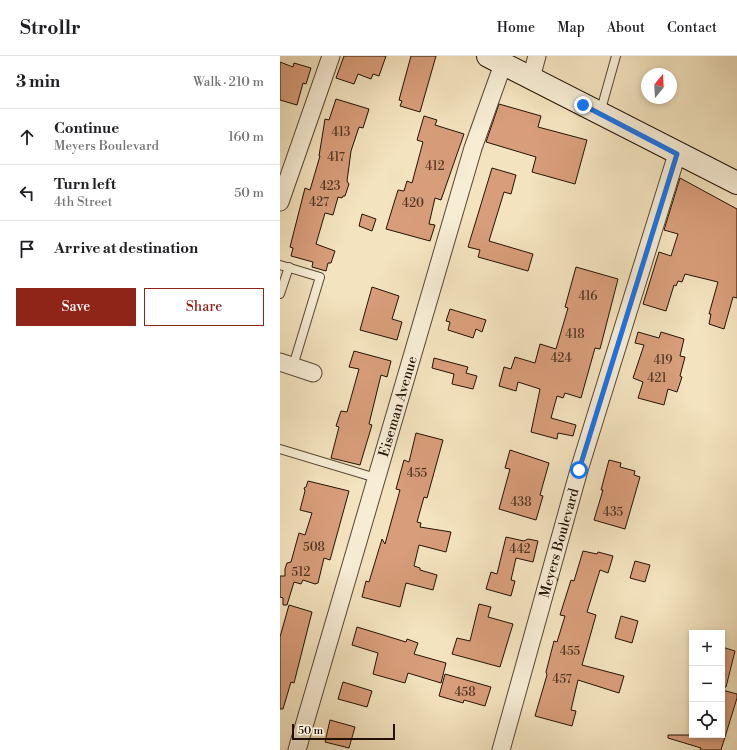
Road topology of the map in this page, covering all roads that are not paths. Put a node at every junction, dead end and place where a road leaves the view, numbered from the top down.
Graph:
1 (331, 56) edge
2 (537, 56) edge
3 (616, 56) edge
4 (496, 60) edge
5 (531, 78) junction
6 (600, 114) junction
7 (677, 154) junction
8 (737, 183) edge
9 (280, 202) edge
10 (280, 265) edge
11 (289, 267) junction
12 (280, 294) edge
13 (287, 364) edge
14 (313, 373) dead end
15 (280, 449) edge
16 (376, 478) junction
17 (297, 750) edge
18 (501, 750) edge

1 - 9 street
2 - 5 street
3 - 6 lane
4 - 5 main road
4 - 16 street, Eiseman Avenue
5 - 6 main road
6 - 7 main road
7 - 8 main road
7 - 18 street, Meyers Boulevard
10 - 11 lane
11 - 12 lane
11 - 13 lane
13 - 14 street
15 - 16 lane
16 - 17 street, Eiseman Avenue

